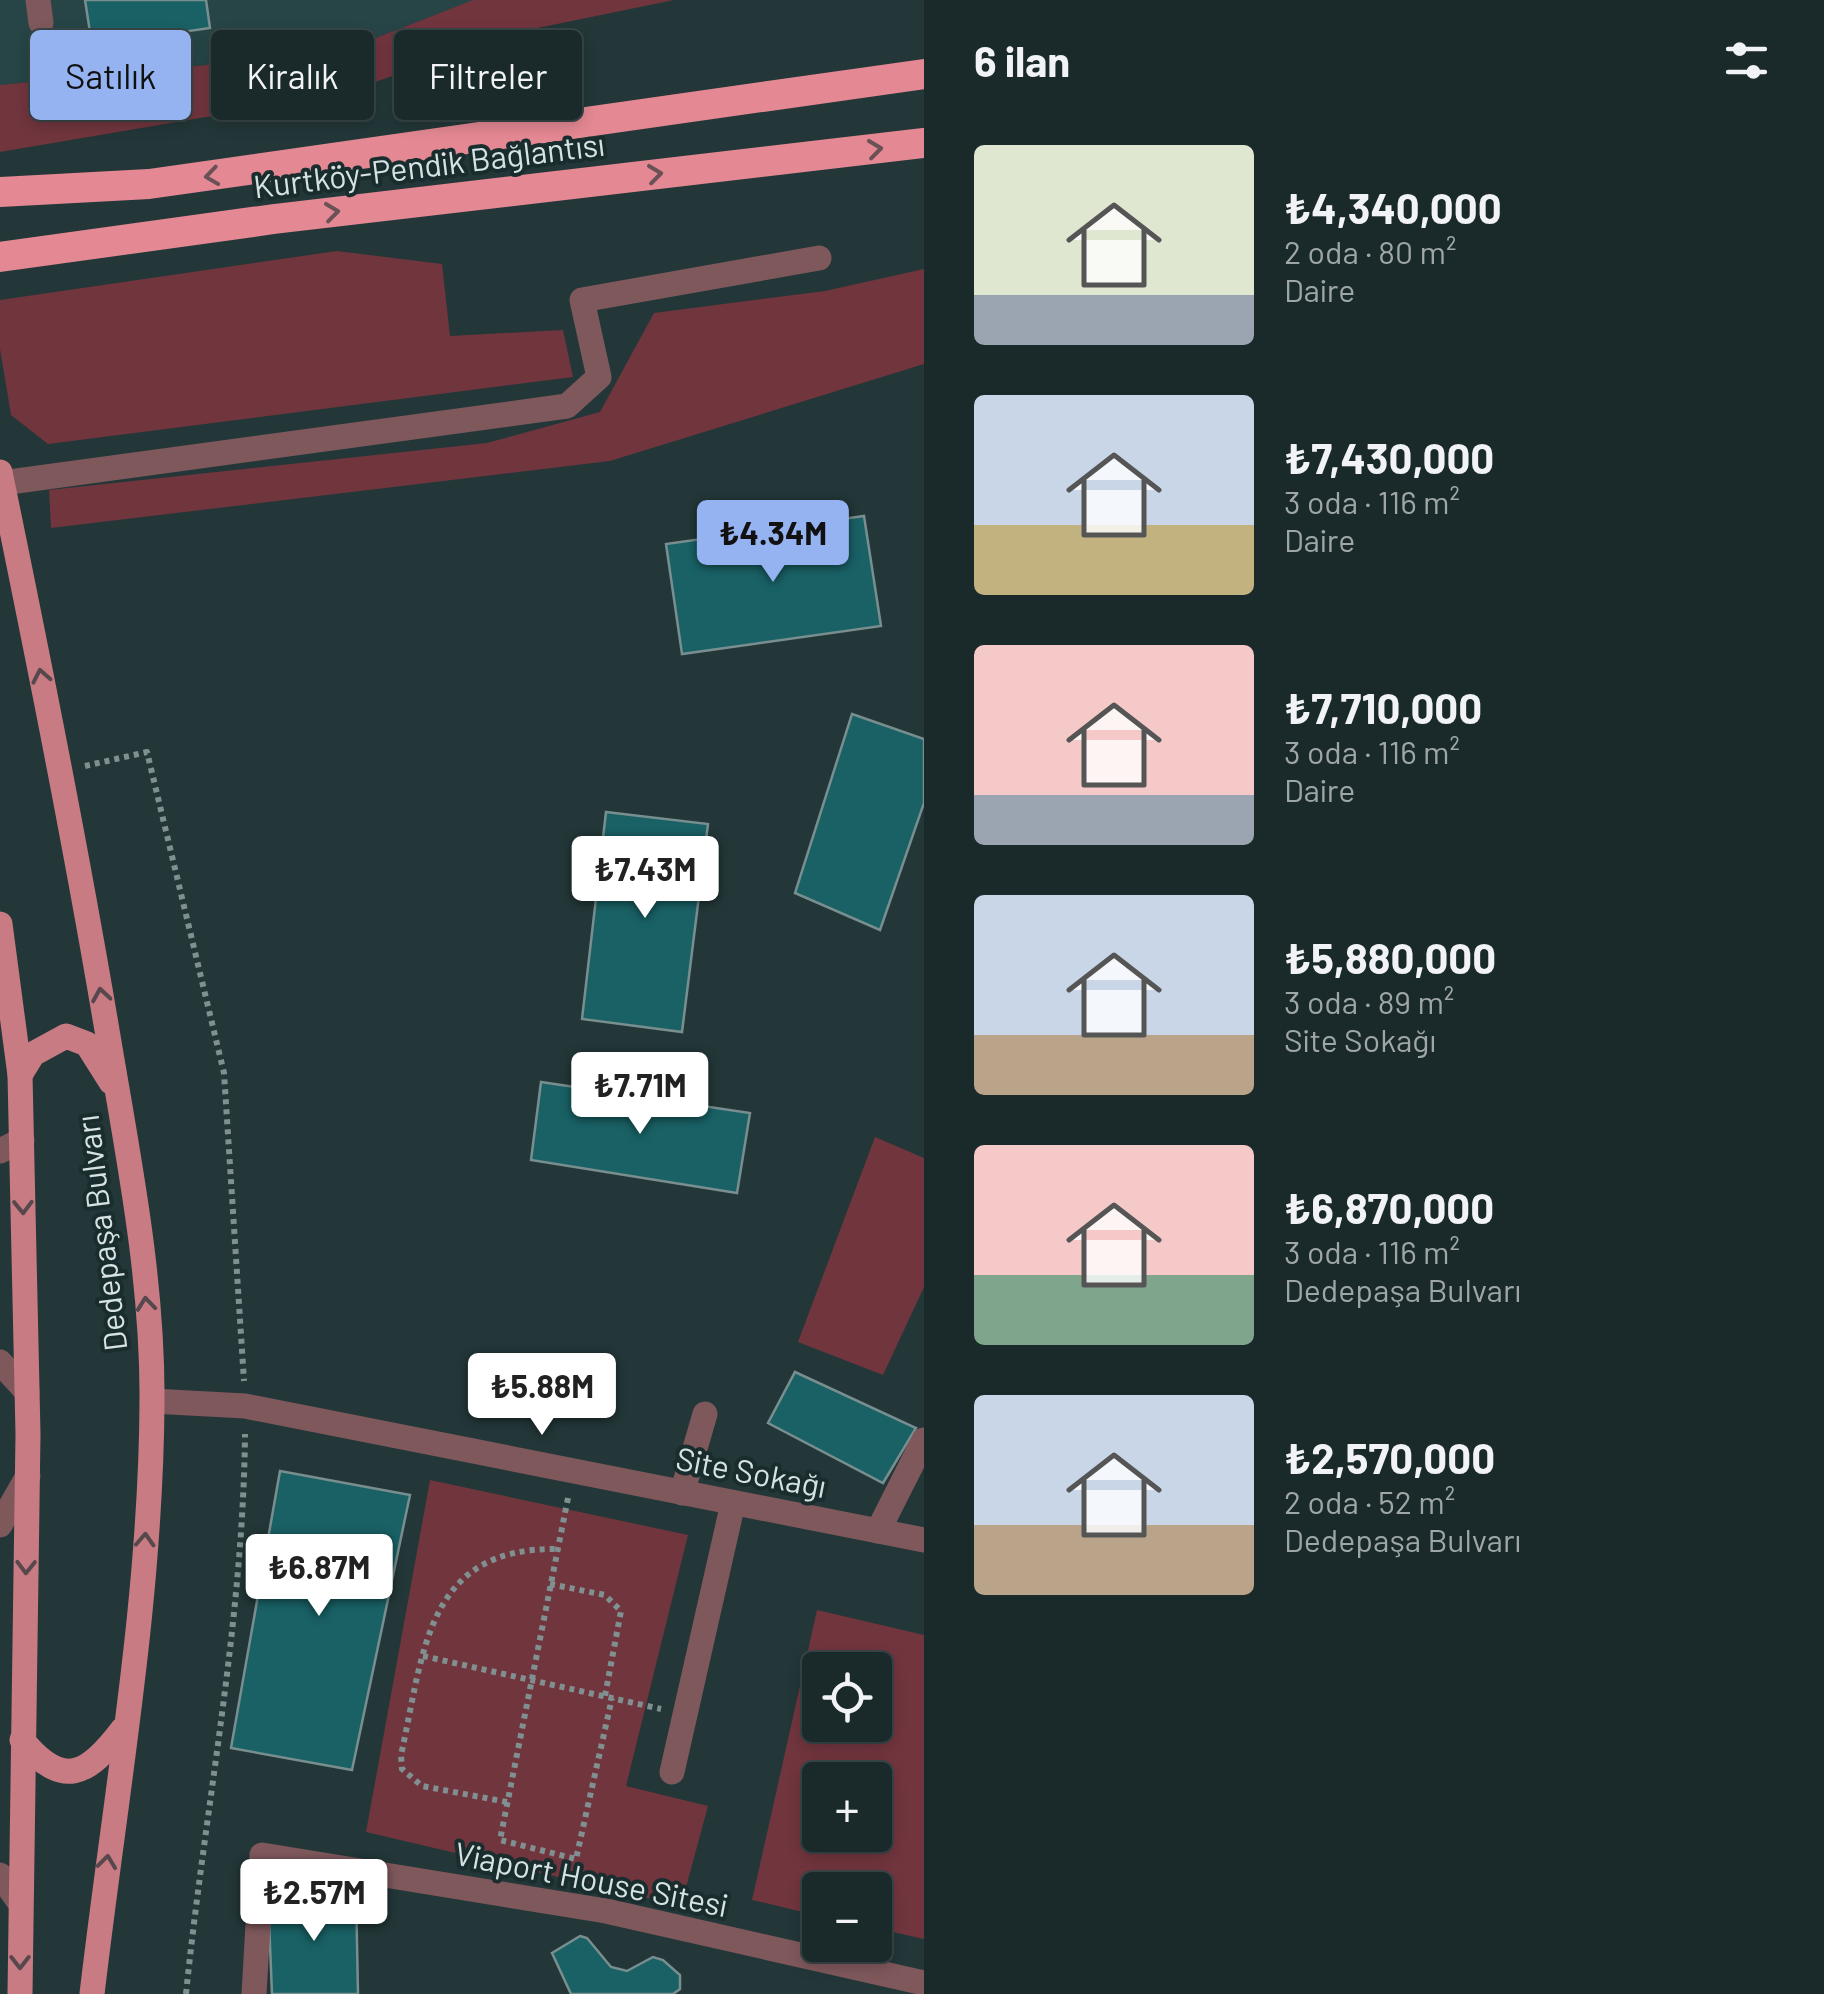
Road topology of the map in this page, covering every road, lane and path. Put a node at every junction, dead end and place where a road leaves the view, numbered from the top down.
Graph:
1 (924, 74) edge
2 (924, 143) edge
3 (0, 194) edge
4 (62, 251) junction
5 (0, 257) edge
6 (818, 258) dead end
7 (0, 265) edge
8 (1, 478) edge
9 (60, 772) junction
10 (0, 924) edge
11 (3, 970) edge
12 (20, 1074) junction
13 (117, 1091) junction
14 (11, 1146) edge
15 (0, 1362) edge
16 (28, 1392) junction
17 (152, 1402) junction
18 (245, 1406) junction
19 (705, 1414) dead end
20 (924, 1440) edge
21 (573, 1472) junction
22 (28, 1476) junction
23 (682, 1493) junction
24 (733, 1503) junction
25 (0, 1525) edge
26 (878, 1531) junction
27 (924, 1540) edge
28 (558, 1549) junction
29 (550, 1584) junction
30 (423, 1656) junction
31 (531, 1679) junction
32 (609, 1697) junction
33 (685, 1714) junction
34 (125, 1727) junction
35 (22, 1740) junction
36 (672, 1772) dead end
37 (507, 1802) junction
38 (0, 1875) edge
39 (20, 1903) junction
40 (924, 1982) edge
41 (20, 1994) edge
42 (92, 1994) edge
43 (186, 1994) edge
44 (254, 1994) edge

1 -> 3 highway, Kurtköy-Pendik Bağlantısı
4 -> 2 highway, Kurtköy-Pendik Bağlantısı
4 - 5 highway
4 - 7 highway
6 - 8 street
9 -> 8 main road, Dedepaşa Bulvarı
13 -> 9 main road, Dedepaşa Bulvarı
9 - 18 path
10 - 11 main road, Dedepaşa Bulvarı
11 - 12 main road, Dedepaşa Bulvarı
12 - 13 main road
12 - 14 main road, Dedepaşa Bulvarı
17 -> 13 main road, Dedepaşa Bulvarı
14 -> 16 main road, Dedepaşa Bulvarı
15 - 16 street
16 - 22 main road, Dedepaşa Bulvarı
17 - 18 street, Site Sokağı
34 -> 17 main road, Dedepaşa Bulvarı
18 - 21 street, Site Sokağı
18 - 43 path
19 - 23 street
20 - 26 street
21 - 23 street, Site Sokağı
21 - 28 path
22 - 25 street
22 -> 35 main road, Dedepaşa Bulvarı
23 - 24 street, Site Sokağı
24 - 26 street, Site Sokağı
24 - 33 street
26 - 27 street, Site Sokağı
28 - 29 path
28 - 30 path
29 - 31 path
29 - 32 path
30 - 31 path
30 - 37 path
31 - 32 path
31 - 37 path
32 - 33 path
32 - 37 path
33 - 36 street
34 - 35 main road
42 -> 34 main road, Dedepaşa Bulvarı
35 - 39 main road, Dedepaşa Bulvarı
38 - 39 street
39 -> 41 main road, Dedepaşa Bulvarı
40 - 44 street, Viaport House Sitesi

